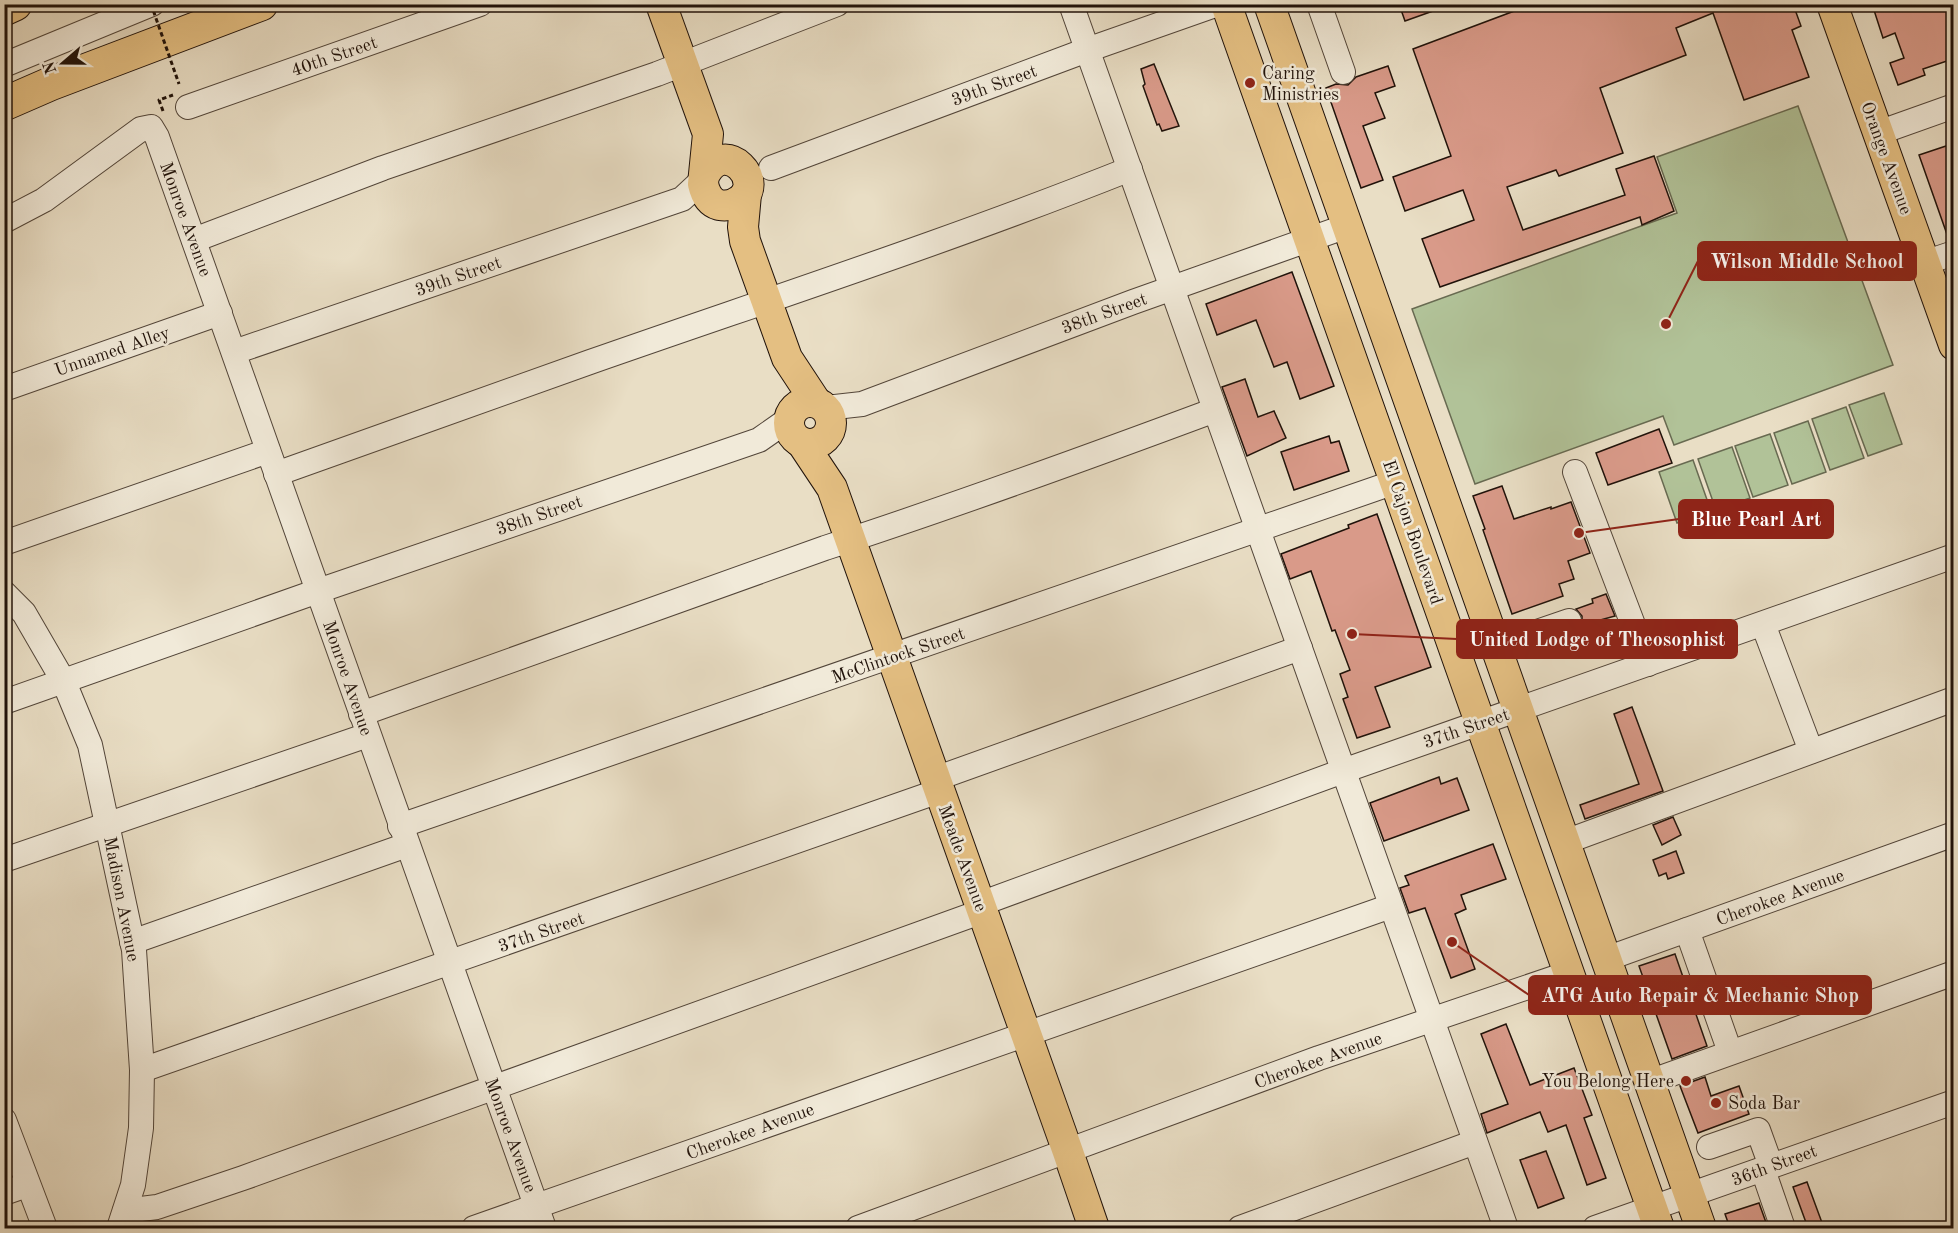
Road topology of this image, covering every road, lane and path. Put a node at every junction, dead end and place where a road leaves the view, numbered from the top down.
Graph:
1 (15, 4) edge
2 (111, 4) edge
3 (152, 4) edge
4 (261, 4) edge
5 (480, 4) edge
6 (662, 4) edge
7 (837, 4) edge
8 (1071, 4) edge
9 (1218, 4) edge
10 (1226, 4) edge
11 (1269, 4) edge
12 (1319, 4) edge
13 (1832, 4) edge
14 (4, 9) edge
15 (4, 48) edge
16 (1087, 50) junction
17 (683, 63) junction
18 (4, 65) edge
19 (1343, 72) dead end
20 (179, 84) dead end
21 (4, 104) edge
22 (1953, 106) edge
23 (188, 107) dead end
24 (1878, 133) junction
25 (708, 135) junction
26 (736, 162) junction
27 (771, 168) junction
28 (1130, 169) junction
29 (709, 190) junction
30 (746, 194) junction
31 (4, 221) edge
32 (1347, 226) junction
33 (194, 240) junction
34 (1309, 240) junction
35 (745, 242) junction
36 (1953, 253) edge
37 (1924, 263) junction
38 (1172, 288) junction
39 (767, 301) junction
40 (220, 313) junction
41 (1953, 345) edge
42 (234, 352) junction
43 (4, 389) edge
44 (1215, 411) junction
45 (810, 423) junction
46 (268, 451) junction
47 (1575, 472) dead end
48 (276, 474) junction
49 (1395, 482) junction
50 (1258, 530) junction
51 (851, 540) junction
52 (4, 543) edge
53 (1953, 556) edge
54 (318, 591) junction
55 (4, 593) edge
56 (1569, 621) dead end
57 (1762, 624) junction
58 (1496, 646) junction
59 (1300, 648) junction
60 (891, 657) junction
61 (1648, 664) junction
62 (64, 682) junction
63 (1953, 699) edge
64 (4, 702) edge
65 (1518, 710) junction
66 (1480, 723) junction
67 (364, 724) junction
68 (1811, 751) junction
69 (1343, 771) junction
70 (937, 785) junction
71 (108, 824) junction
72 (1953, 834) edge
73 (404, 835) junction
74 (1565, 842) junction
75 (4, 860) edge
76 (1391, 906) junction
77 (981, 908) junction
78 (1687, 930) junction
79 (132, 942) junction
80 (1606, 959) junction
81 (449, 964) junction
82 (1569, 973) junction
83 (1953, 973) edge
84 (1432, 1020) junction
85 (1026, 1033) junction
86 (1730, 1052) junction
87 (142, 1070) junction
88 (1649, 1082) junction
89 (495, 1089) junction
90 (1953, 1102) edge
91 (6, 1130) edge
92 (1475, 1142) junction
93 (1709, 1147) dead end
94 (1068, 1152) junction
95 (1767, 1168) junction
96 (27, 1185) junction
97 (4, 1193) edge
98 (1689, 1196) junction
99 (540, 1218) edge
100 (1656, 1218) edge
101 (122, 1220) edge
102 (45, 1228) edge
103 (474, 1228) edge
104 (858, 1228) edge
105 (1094, 1228) edge
106 (1240, 1228) edge
107 (1506, 1228) edge
108 (1595, 1228) edge
109 (1701, 1228) edge
110 (1783, 1228) edge

1 - 14 highway
2 - 15 street
3 - 18 street
3 - 20 path, bridge
4 - 21 highway
5 - 23 street, 40th Street
6 - 17 main road, Meade Avenue
7 - 17 street
8 - 16 street
9 - 16 street, 39th Street
10 - 34 main road, El Cajon Boulevard
11 - 32 main road
12 - 19 street
13 - 24 main road, Orange Avenue
16 - 27 street, 39th Street
16 - 28 street
17 - 25 main road, Meade Avenue
17 - 33 street
22 - 24 street
24 - 37 main road, Orange Avenue
25 - 26 main road, Meade Avenue
25 - 29 main road, Meade Avenue
26 - 27 street, 39th Street
26 - 29 main road
26 - 30 main road, Meade Avenue
27 - 30 street, 39th Street
28 - 38 street
28 - 39 street
29 - 30 main road
29 - 35 main road, Meade Avenue
29 - 42 street, 39th Street
30 - 35 main road, Meade Avenue
31 - 33 street, Monroe Avenue
32 - 34 street, 38th Street
32 - 58 main road
33 - 40 street, Monroe Avenue
34 - 38 street, 38th Street
34 - 49 main road, El Cajon Boulevard
35 - 39 main road, Meade Avenue
36 - 37 street
37 - 41 main road, Orange Avenue
38 - 44 street
38 - 45 street, 38th Street
39 - 45 main road, Meade Avenue
39 - 48 street
40 - 42 street, Monroe Avenue
40 - 43 street, Unnamed Alley
42 - 46 street, Monroe Avenue
44 - 50 street
44 - 51 street
45 - 51 main road, Meade Avenue
45 - 54 street, 38th Street
46 - 48 street, Monroe Avenue
46 - 52 street
47 - 61 street
48 - 54 street, Monroe Avenue
49 - 50 street, McClintock Street
49 - 66 main road, El Cajon Boulevard
50 - 59 street
50 - 60 street, McClintock Street
51 - 60 main road, Meade Avenue
51 - 67 street
53 - 57 street, 37th Street
54 - 62 street, 38th Street
54 - 67 street, Monroe Avenue
55 - 62 street, Madison Avenue
56 - 58 street
57 - 61 street, 37th Street
57 - 68 street
58 - 65 main road
59 - 69 street
59 - 70 street, 37th Street
60 - 70 main road, Meade Avenue
60 - 73 street, McClintock Street
61 - 65 street, 37th Street
62 - 64 street, 38th Street
62 - 71 street, Madison Avenue
63 - 68 street
65 - 66 street, 37th Street
65 - 74 main road
66 - 69 street, 37th Street
66 - 82 main road, El Cajon Boulevard
67 - 71 street
67 - 73 street, Monroe Avenue
68 - 74 street
69 - 76 street
69 - 77 street, 37th Street
70 - 77 main road, Meade Avenue
70 - 81 street, 37th Street
71 - 75 street
71 - 79 street, Madison Avenue
72 - 78 street, Cherokee Avenue
73 - 79 street, McClintock Street
73 - 81 street, Monroe Avenue
74 - 80 main road
76 - 84 street
76 - 85 street, Cherokee Avenue
77 - 85 main road, Meade Avenue
77 - 89 street, 37th Street
78 - 80 street, Cherokee Avenue
78 - 86 street
79 - 87 street, Madison Avenue
80 - 88 main road
81 - 87 street, 37th Street
81 - 89 street, Monroe Avenue
82 - 84 street, Cherokee Avenue
82 - 100 main road, El Cajon Boulevard
83 - 86 street
84 - 92 street
84 - 94 street, Cherokee Avenue
85 - 94 main road, Meade Avenue
85 - 99 street, Cherokee Avenue
86 - 88 street
87 - 101 street, Madison Avenue
88 - 98 main road
89 - 99 street, Monroe Avenue
89 - 101 street, 37th Street
90 - 95 street, 36th Street
91 - 96 street
92 - 106 street
92 - 107 street
93 - 95 street
94 - 104 street, Cherokee Avenue
94 - 105 main road, Meade Avenue
95 - 98 street, 36th Street
95 - 110 street
96 - 97 street
96 - 102 street
98 - 100 street, 36th Street
98 - 109 main road
99 - 103 street, Cherokee Avenue
100 - 108 street, 36th Street

